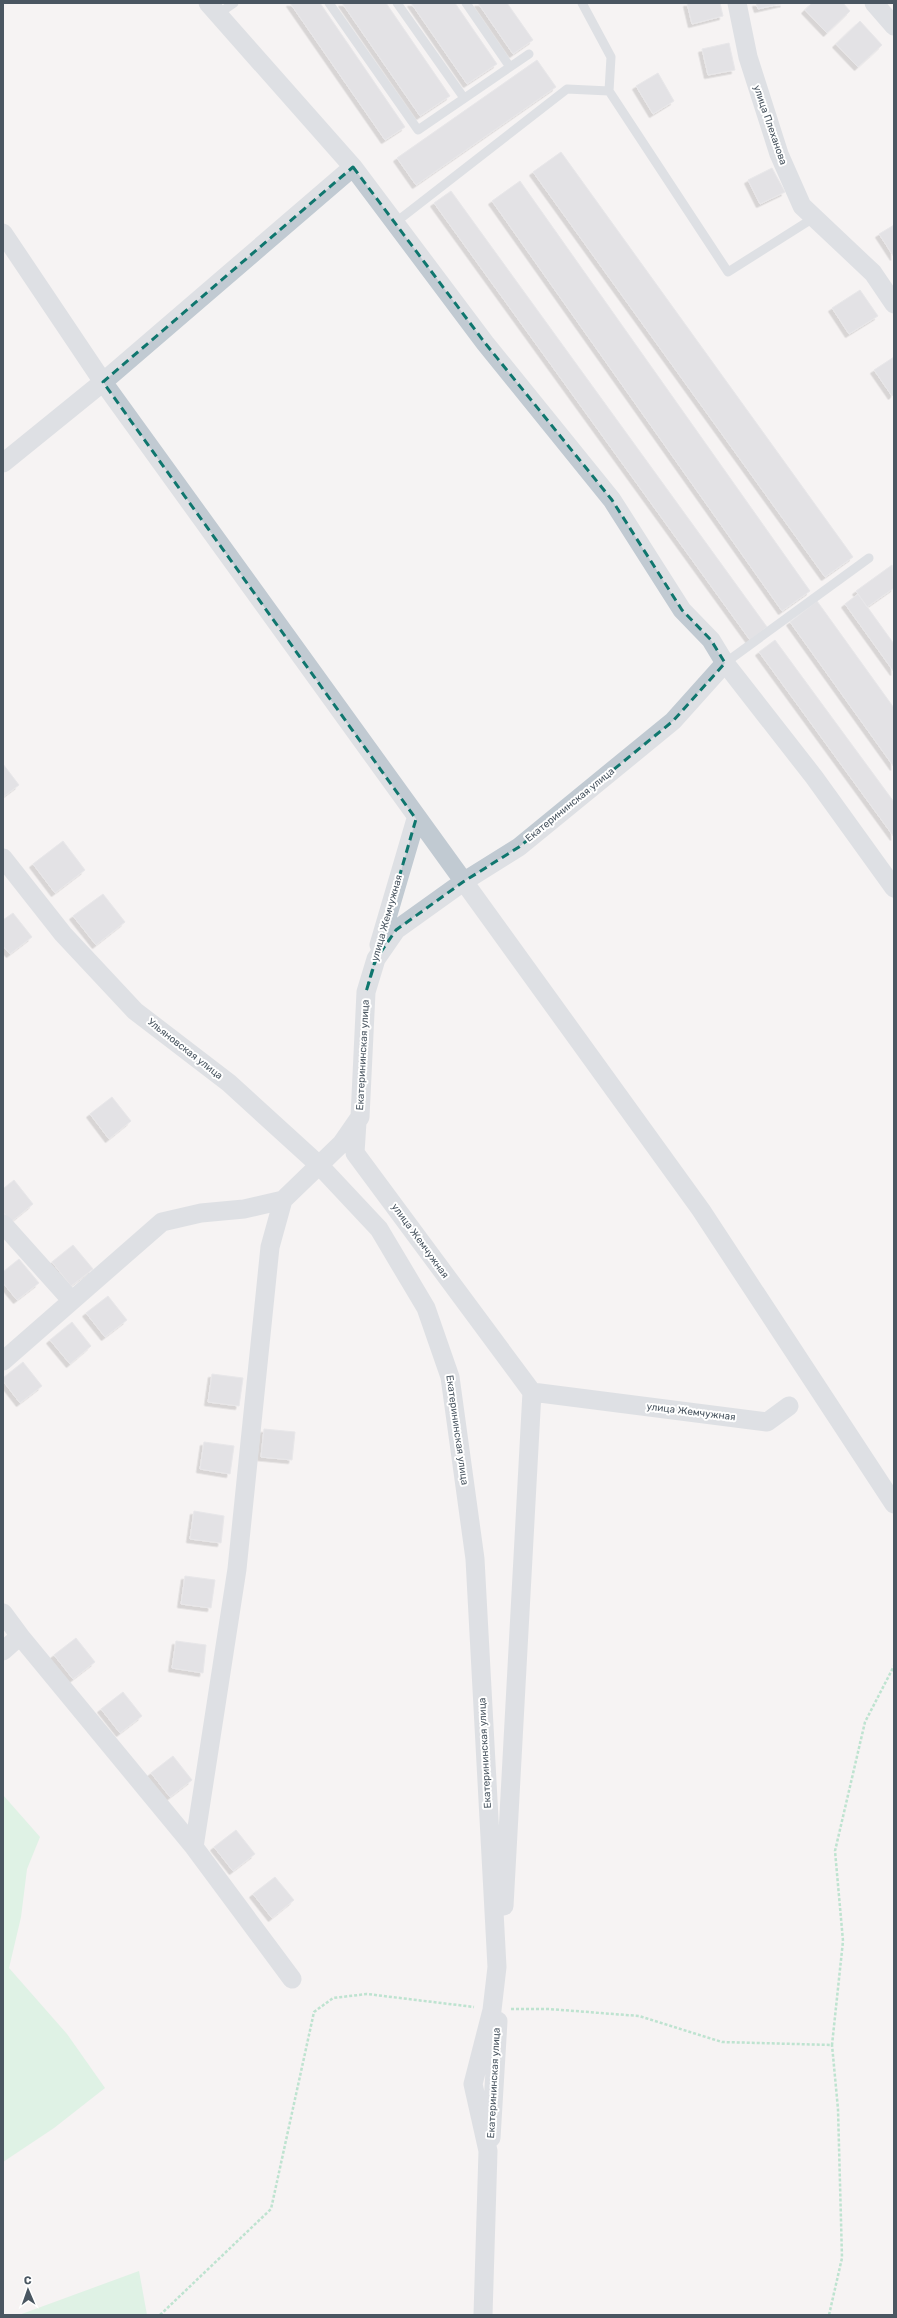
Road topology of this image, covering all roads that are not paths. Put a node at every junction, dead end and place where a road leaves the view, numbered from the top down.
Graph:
1 (234, 3) edge
2 (329, 3) edge
3 (397, 3) edge
4 (466, 3) edge
5 (582, 3) edge
6 (737, 3) edge
7 (874, 3) edge
8 (213, 9) edge
9 (894, 26) edge
10 (528, 54) dead end
11 (510, 67) junction
12 (609, 91) junction
13 (464, 98) junction
14 (353, 167) junction
15 (815, 217) junction
16 (396, 222) junction
17 (3, 232) edge
18 (894, 304) edge
19 (102, 382) junction
20 (3, 463) edge
21 (869, 558) dead end
22 (725, 664) junction
23 (416, 819) junction
24 (3, 858) edge
25 (463, 882) junction
26 (894, 888) edge
27 (366, 992) junction
28 (319, 1165) junction
29 (283, 1200) junction
30 (3, 1224) edge
31 (379, 1229) joint
32 (72, 1300) junction
33 (3, 1361) edge
34 (532, 1392) junction
35 (788, 1406) dead end
36 (894, 1504) edge
37 (3, 1613) edge
38 (20, 1636) junction
39 (3, 1650) edge
40 (194, 1846) junction
41 (292, 1979) dead end
42 (483, 2315) edge

1 - 8 lane
2 - 13 lane
3 - 13 lane
4 - 11 lane
5 - 12 lane
6 - 15 street, улица Плеханова
7 - 9 street
8 - 14 street
10 - 11 lane
11 - 13 lane
12 - 15 lane
12 - 16 lane
14 - 16 street
14 - 19 street
15 - 18 street, улица Плеханова
16 - 22 street
17 - 19 street
19 - 20 street
19 - 23 street
21 - 22 lane
22 - 25 street, Екатерининская улица
22 - 26 street
23 - 25 street
23 - 27 street, улица Жемчужная
24 - 28 street, Ульяновская улица
25 - 27 street, Екатерининская улица
25 - 36 street
27 - 28 street, Екатерининская улица
27 - 34 street, улица Жемчужная
28 - 29 street, Екатерининская улица
28 - 31 street, Ульяновская улица
29 - 32 street
29 - 40 street
30 - 32 street
31 - 42 street, Екатерининская улица
32 - 33 street
34 - 35 street, улица Жемчужная
34 - 42 street, Екатерининская улица
37 - 38 street
38 - 39 street
38 - 40 street
40 - 41 street

